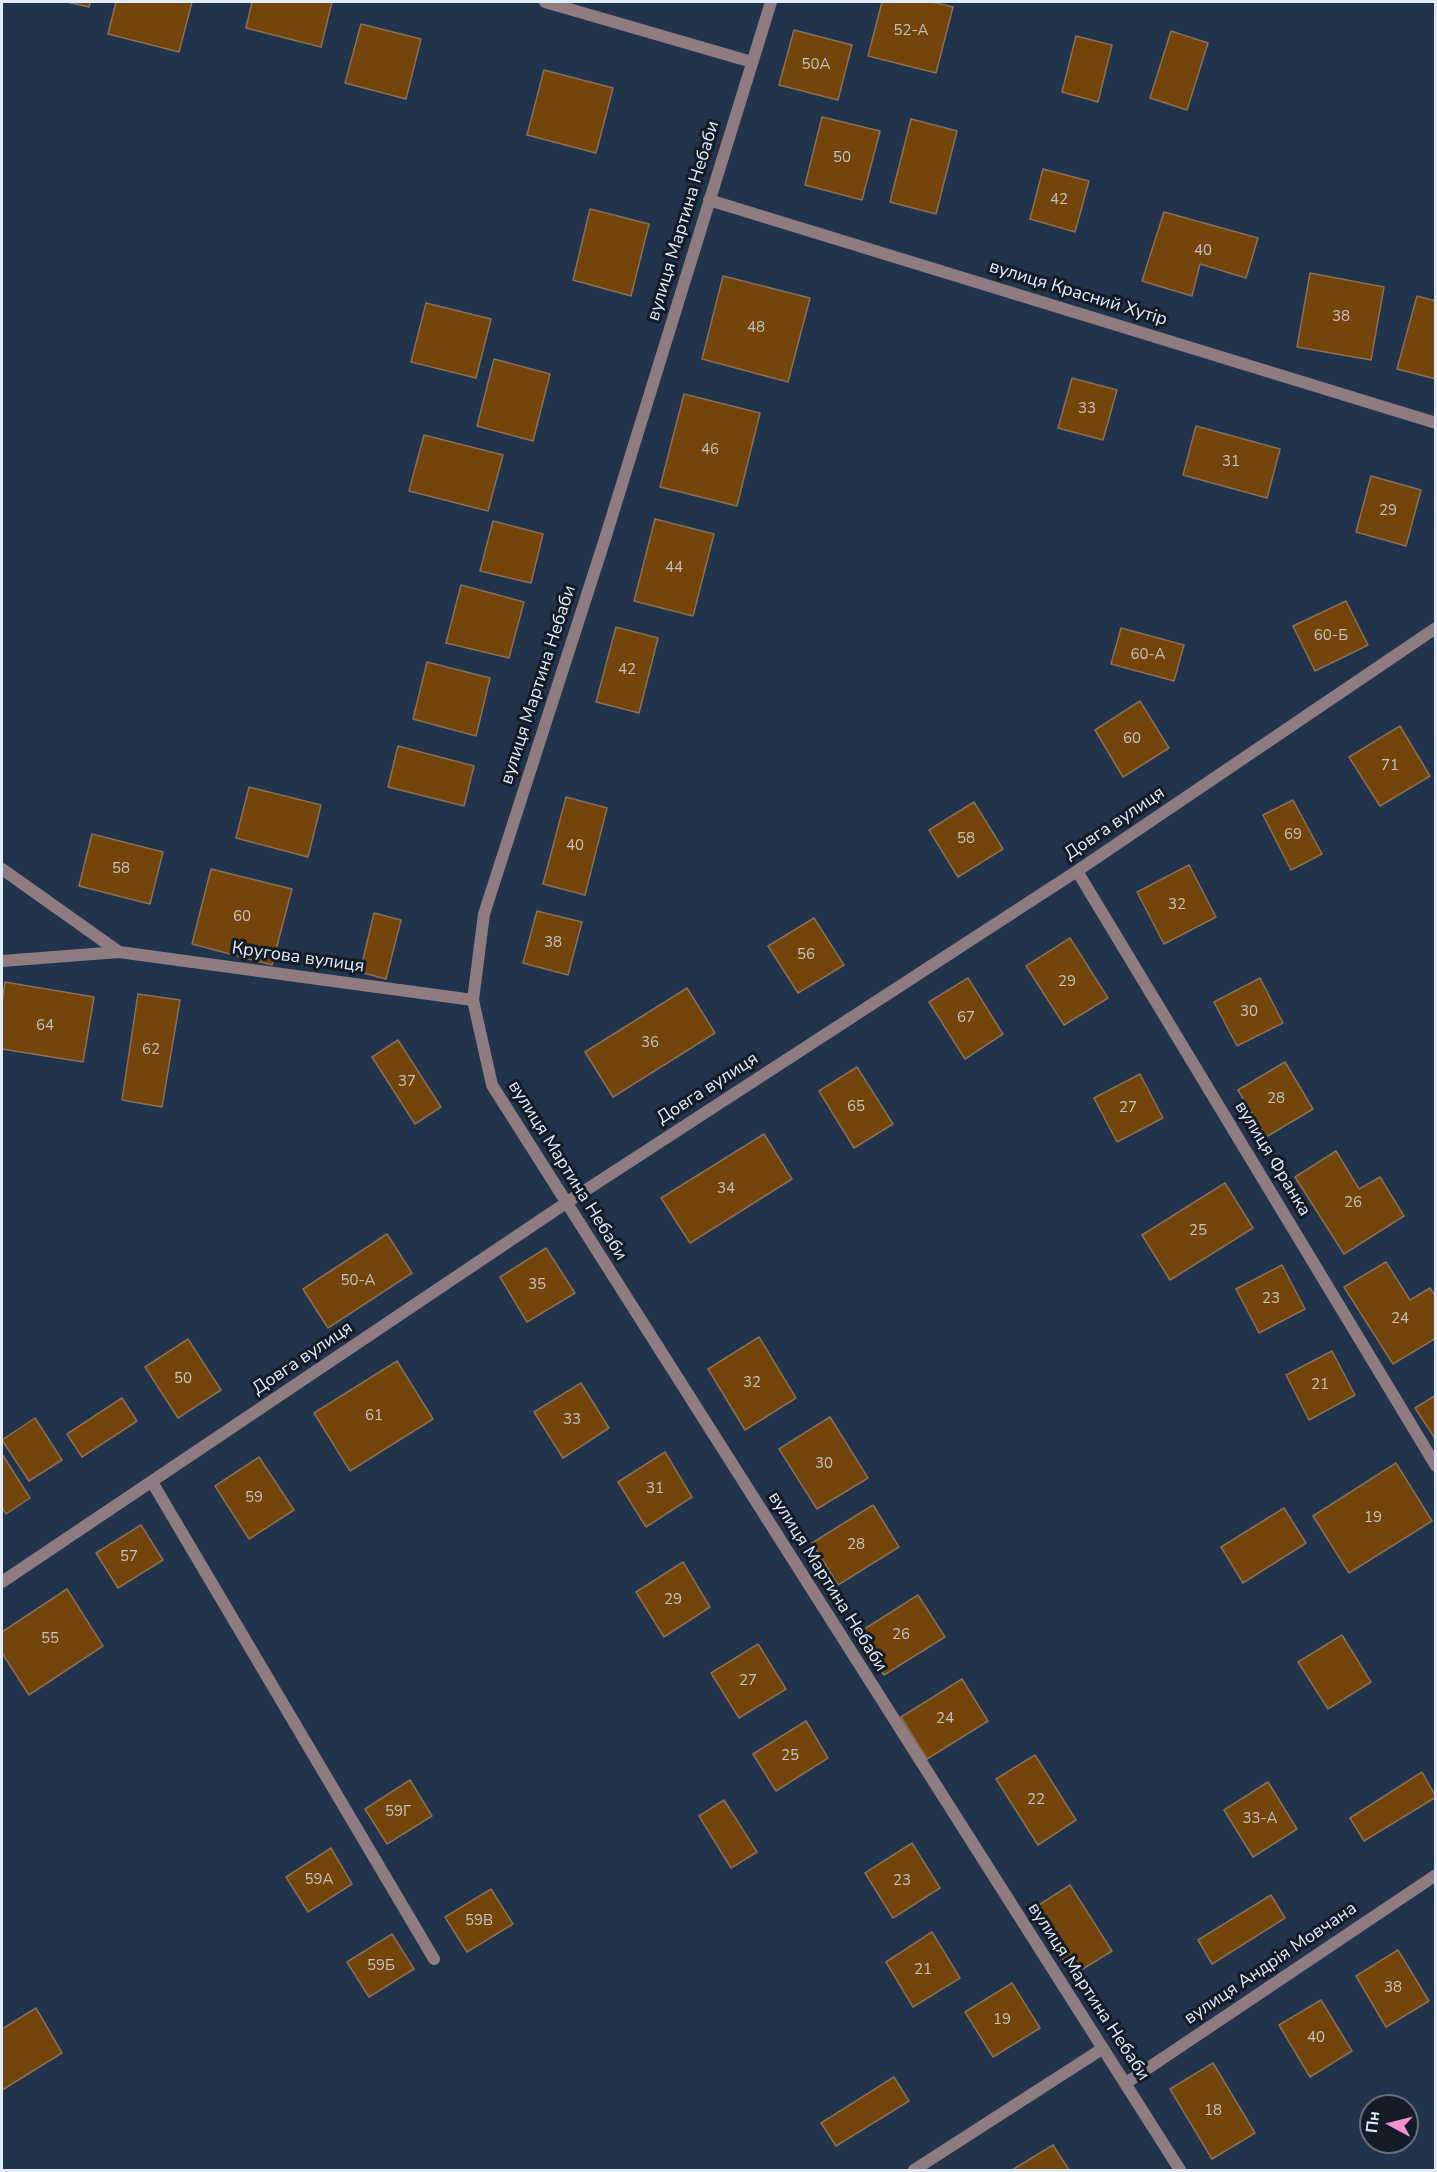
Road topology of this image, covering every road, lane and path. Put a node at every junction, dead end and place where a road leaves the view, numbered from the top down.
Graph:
1 (545, 2) edge
2 (771, 2) edge
3 (752, 62) junction
4 (709, 200) junction
5 (1436, 423) edge
6 (1436, 628) edge
7 (2, 869) edge
8 (1077, 871) junction
9 (119, 952) junction
10 (2, 961) edge
11 (473, 1000) junction
12 (566, 1203) junction
13 (1436, 1466) edge
14 (152, 1482) junction
15 (2, 1582) edge
16 (1436, 1875) edge
17 (434, 1959) dead end
18 (1102, 2049) junction
19 (1126, 2083) junction
20 (914, 2170) edge
21 (1180, 2170) edge

1 - 3 street
2 - 3 street, вулиця Мартина Небаби
3 - 4 street, вулиця Мартина Небаби
4 - 5 street, вулиця Красний Хутір
4 - 11 street, вулиця Мартина Небаби
6 - 8 street, Довга вулиця
7 - 9 street, Кругова вулиця
8 - 12 street, Довга вулиця
8 - 13 street, вулиця Франка
9 - 10 street, Кругова вулиця
9 - 11 street, Кругова вулиця
11 - 12 street, вулиця Мартина Небаби
12 - 14 street, Довга вулиця
12 - 18 street, вулиця Мартина Небаби
14 - 15 street, Довга вулиця
14 - 17 street
16 - 19 street, вулиця Андрія Мовчана
18 - 19 street, вулиця Мартина Небаби
18 - 20 street
19 - 21 street, вулиця Мартина Небаби

